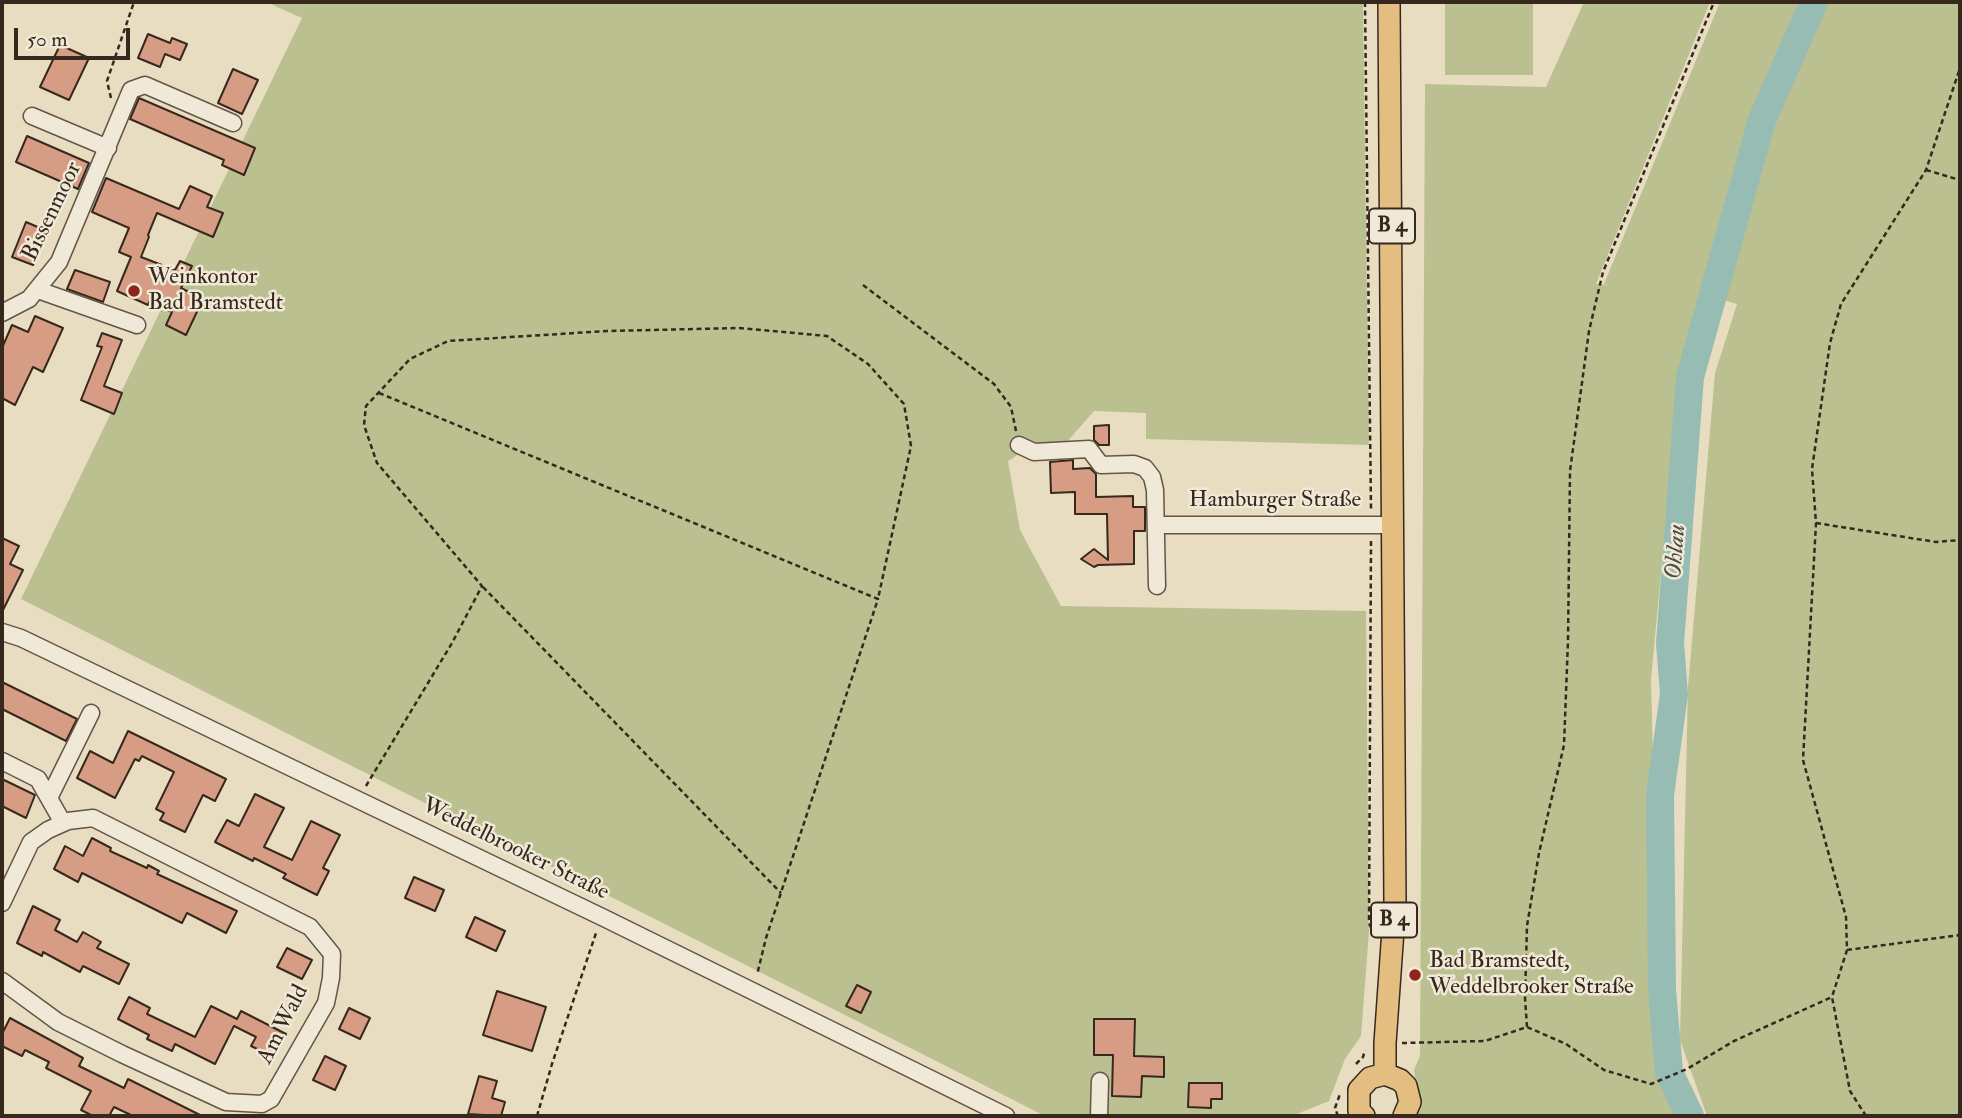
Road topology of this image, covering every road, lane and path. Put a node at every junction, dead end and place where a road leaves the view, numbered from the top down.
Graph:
1 (134, 2) edge
2 (1365, 2) edge
3 (1389, 2) edge
4 (1714, 2) edge
5 (1960, 68) edge
6 (117, 109) junction
7 (33, 116) dead end
8 (233, 123) dead end
9 (108, 148) junction
10 (1926, 170) junction
11 (1960, 180) edge
12 (863, 285) dead end
13 (38, 290) junction
14 (2, 312) edge
15 (137, 325) dead end
16 (379, 393) junction
17 (1019, 445) joint
18 (1371, 523) junction
19 (1816, 523) junction
20 (1156, 525) junction
21 (1394, 525) junction
22 (1960, 540) edge
23 (482, 586) junction
24 (1157, 586) dead end
25 (878, 599) junction
26 (2, 632) edge
27 (91, 713) dead end
28 (2, 761) edge
29 (49, 798) junction
30 (358, 800) junction
31 (64, 823) junction
32 (781, 893) junction
33 (2, 903) edge
34 (602, 917) junction
35 (1960, 935) edge
36 (1376, 936) dead end
37 (1847, 950) junction
38 (2, 981) edge
39 (753, 992) junction
40 (1832, 997) junction
41 (1527, 1027) junction
42 (1376, 1045) junction
43 (1355, 1065) dead end
44 (1385, 1074) junction
45 (1100, 1081) dead end
46 (1343, 1085) dead end
47 (241, 1105) junction
48 (1358, 1114) edge
49 (257, 1116) edge
50 (537, 1116) edge
51 (1006, 1116) edge
52 (1099, 1116) edge
53 (1338, 1116) edge
54 (1404, 1116) edge
55 (1866, 1116) edge

1 - 6 path
2 - 18 path
3 - 21 main road, B 4
4 - 41 path
5 - 10 path
6 - 8 street, Bissenmoor
6 - 9 street, Bissenmoor
7 - 9 street
9 - 13 street, Bissenmoor
10 - 11 path
10 - 19 path
12 - 17 path
13 - 14 street, Bissenmoor
13 - 15 street
16 - 23 path
16 - 25 path
16 - 25 path
17 - 20 street
18 - 20 street, Hamburger Straße
18 - 21 street, Hamburger Straße
18 - 36 path
19 - 22 path
19 - 37 path
20 - 24 street
21 - 42 main road, B 4
23 - 30 path
23 - 32 path
25 - 32 path
26 - 30 street, Weddelbrooker Straße
27 - 29 street
28 - 29 street
29 - 31 street
30 - 34 street, Weddelbrooker Straße
31 - 33 street, Am Wald
31 - 47 street, Am Wald
32 - 39 path
34 - 39 street, Weddelbrooker Straße
34 - 50 path
35 - 37 path
37 - 40 path
38 - 47 street
39 - 51 street, Weddelbrooker Straße
40 - 41 path
40 - 55 path
41 - 42 path
42 - 43 path
42 - 44 main road, B 4
44 - 48 main road
44 - 54 main road
45 - 52 street
46 - 53 path
47 - 49 street

